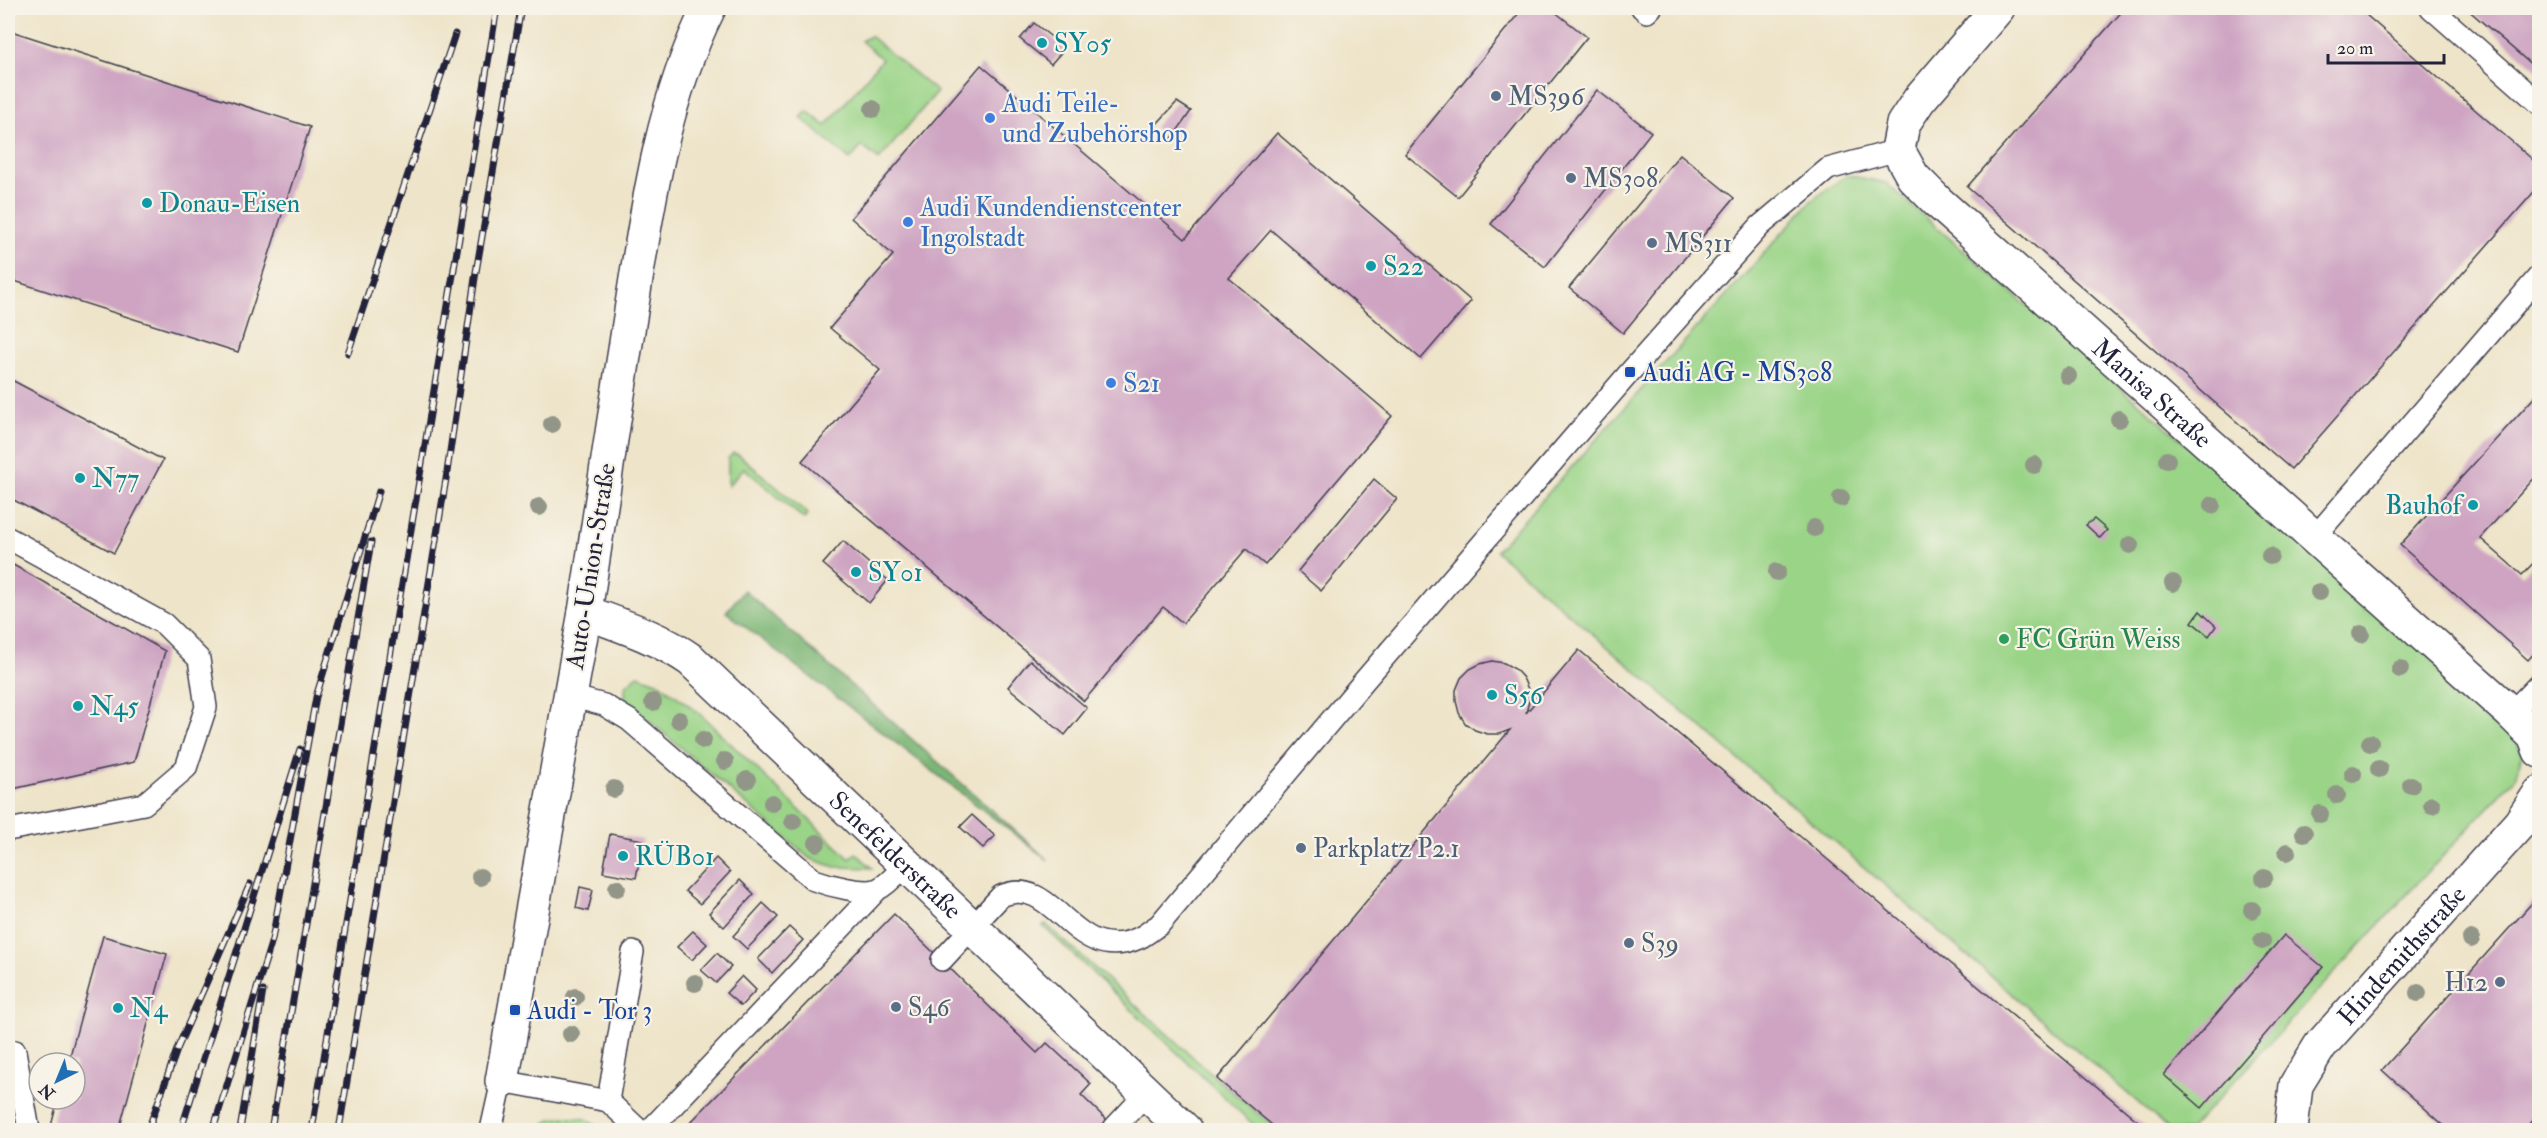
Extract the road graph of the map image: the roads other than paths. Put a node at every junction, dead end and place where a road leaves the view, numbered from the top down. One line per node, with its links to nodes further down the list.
1 (709, 8): 11 (street, Auto-Union-Straße)
2 (1642, 8): 3 (lane)
3 (1651, 8)
4 (1998, 8): 7 (street)
5 (2431, 8): 6 (lane)
6 (2540, 104)
7 (1898, 150): 10 (street, Manisa Straße); 20 (lane)
8 (2540, 275): 10 (lane)
9 (8, 538): 17 (lane)
10 (2313, 539): 14 (street, Manisa Straße)
11 (585, 612): 13 (street, Auto-Union-Straße); 18 (street, Senefelderstraße)
12 (2540, 683): 14 (lane)
13 (570, 696): 19 (lane); 24 (street, Auto-Union-Straße)
14 (2511, 713): 15 (street, Manisa Straße)
15 (2540, 751)
16 (2540, 793): 33 (street, Hindemithstraße)
17 (8, 830)
18 (906, 864): 19 (lane); 20 (street, Senefelderstraße)
19 (876, 891): 31 (lane)
20 (971, 927): 22 (lane); 25 (street, Senefelderstraße)
21 (633, 952): 26 (lane)
22 (942, 960)
23 (8, 1053): 28 (lane)
24 (502, 1081): 26 (lane); 29 (lane, Auto-Union-Straße)
25 (1146, 1094): 27 (lane); 32 (street, Senefelderstraße)
26 (608, 1101): 30 (lane)
27 (1114, 1128)
28 (29, 1131)
29 (491, 1131)
30 (639, 1131)
31 (650, 1131)
32 (1185, 1131)
33 (2291, 1131)

